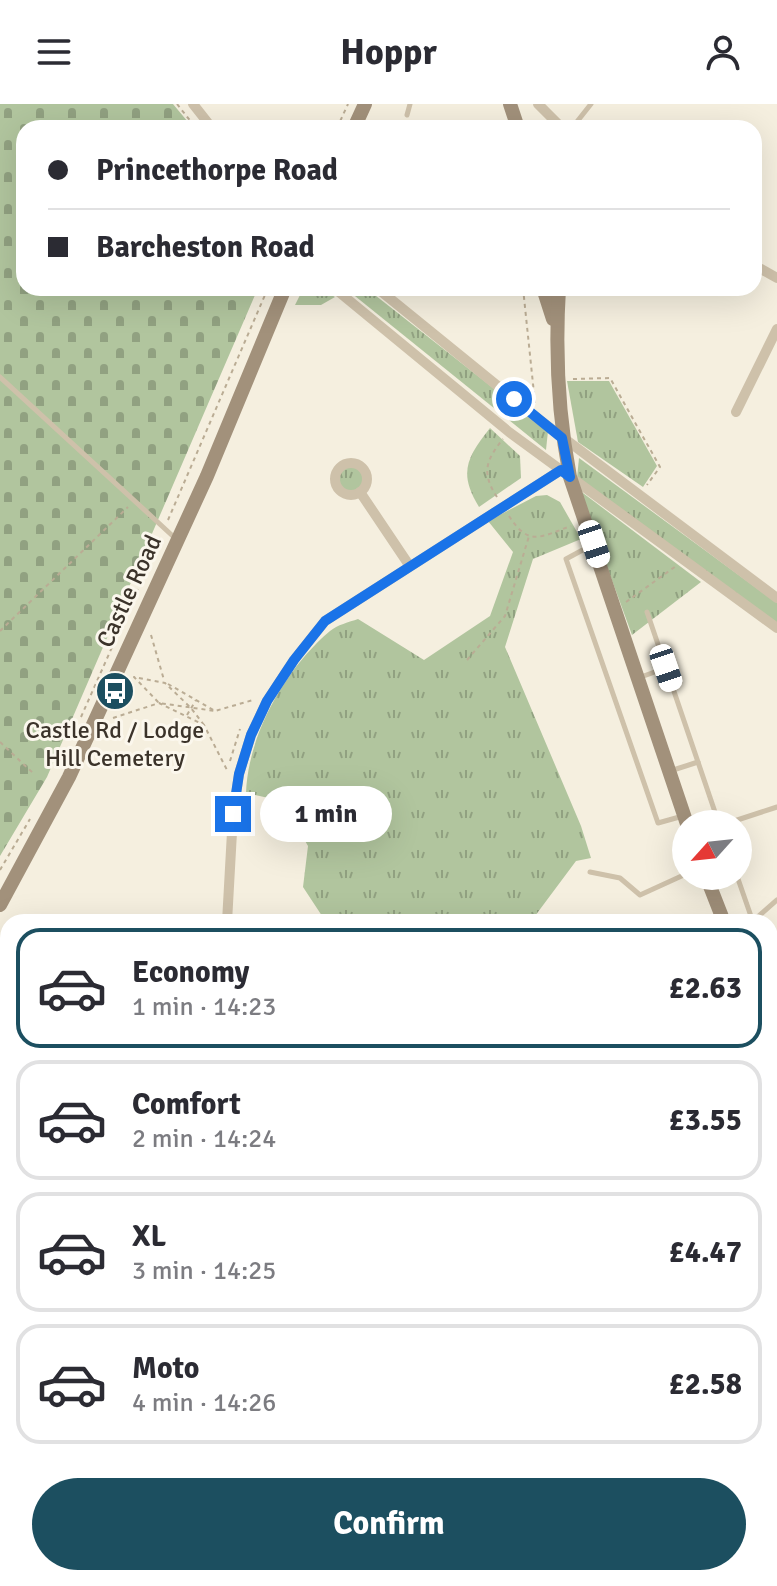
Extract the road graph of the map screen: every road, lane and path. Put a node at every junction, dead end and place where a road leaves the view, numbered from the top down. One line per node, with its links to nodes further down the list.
1 (177, 104): 7 (path)
2 (193, 104): 8 (street)
3 (410, 104): 6 (lane)
4 (538, 104): 9 (street)
5 (591, 104): 10 (lane)
6 (407, 115)
7 (190, 120)
8 (206, 120)
9 (554, 120)
10 (578, 120)
11 (265, 296): 29 (path)
12 (282, 296): 31 (street, Castle Road)
13 (344, 296): 25 (street)
14 (387, 296): 23 (street)
15 (524, 296): 23 (path)
16 (545, 296): 19 (street)
17 (558, 296): 19 (street)
18 (777, 329): 22 (street)
19 (556, 331): 21 (street)
20 (0, 377): 28 (lane)
21 (558, 380): 24 (street); 26 (path)
22 (736, 412)
23 (537, 418): 24 (street)
24 (562, 438): 25 (street); 35 (street)
25 (565, 473): 32 (street); 33 (street); 34 (street)
26 (644, 489)
27 (360, 492): 34 (street)
28 (134, 501): 29 (lane); 39 (path)
29 (164, 529): 31 (lane); 52 (path)
30 (529, 536): 41 (path)
31 (177, 540): 72 (street, Castle Road)
32 (594, 544): 36 (street); 64 (lane)
33 (682, 561): 36 (path); 38 (street)
34 (409, 565): 46 (street)
35 (777, 598)
36 (615, 610): 43 (street)
37 (647, 612): 42 (lane)
38 (777, 628)
39 (0, 631)
40 (151, 635): 44 (path)
41 (467, 660)
42 (666, 668): 43 (lane); 55 (lane)
43 (637, 678): 56 (street)
44 (165, 683): 45 (path); 47 (path); 48 (path)
45 (196, 700): 48 (path); 49 (path)
46 (267, 701): 49 (path); 58 (street)
47 (159, 703): 48 (path); 50 (path); 51 (path)
48 (191, 708): 49 (path); 50 (path); 53 (path)
49 (215, 711)
50 (187, 716): 53 (path)
51 (113, 718)
52 (80, 719)
53 (204, 725): 58 (path)
54 (0, 742): 57 (path)
55 (698, 762): 56 (lane); 61 (lane)
56 (669, 772): 60 (street)
57 (33, 773)
58 (239, 774): 73 (street)
59 (777, 807): 62 (lane)
60 (682, 810)
61 (714, 810)
62 (752, 815)
63 (32, 817): 65 (path)
64 (672, 822)
65 (0, 870)
66 (590, 872): 67 (lane)
67 (672, 880)
68 (711, 890): 70 (street)
69 (742, 890): 76 (lane)
70 (713, 895): 74 (street); 75 (street)
71 (777, 900): 77 (lane)
72 (0, 905)
73 (227, 914)
74 (712, 914)
75 (721, 914)
76 (749, 914)
77 (761, 914)

